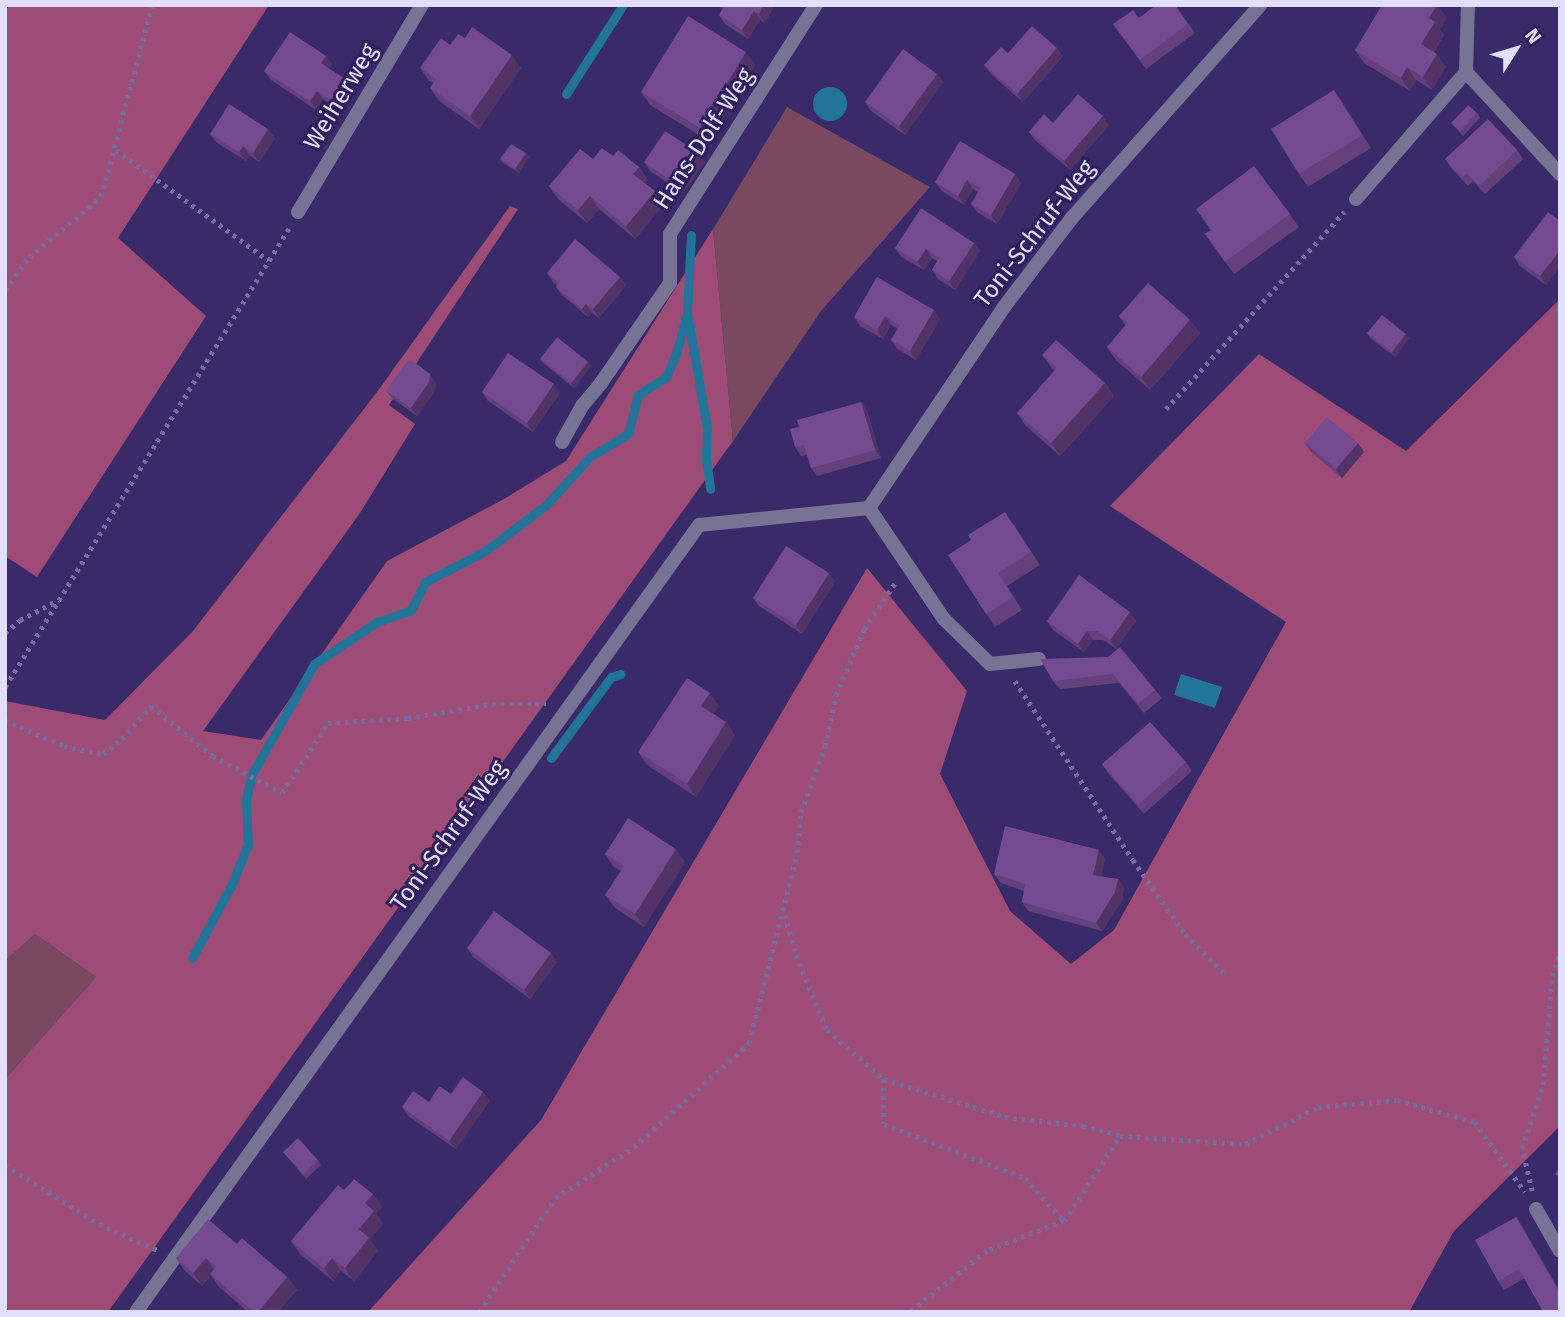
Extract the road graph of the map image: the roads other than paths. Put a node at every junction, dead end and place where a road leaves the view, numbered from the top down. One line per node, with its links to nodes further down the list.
1 (422, 5): 8 (street, Weiherweg)
2 (816, 5): 9 (street, Hans-Dolf-Weg)
3 (1260, 5): 10 (street, Toni-Schruf-Weg)
4 (1468, 5): 5 (street)
5 (1466, 72): 6 (street); 7 (street)
6 (1560, 174)
7 (1356, 199)
8 (299, 212)
9 (562, 442)
10 (869, 508): 11 (street); 14 (street, Toni-Schruf-Weg)
11 (1039, 659)
12 (1536, 1209): 13 (street)
13 (1560, 1251)
14 (136, 1312)

